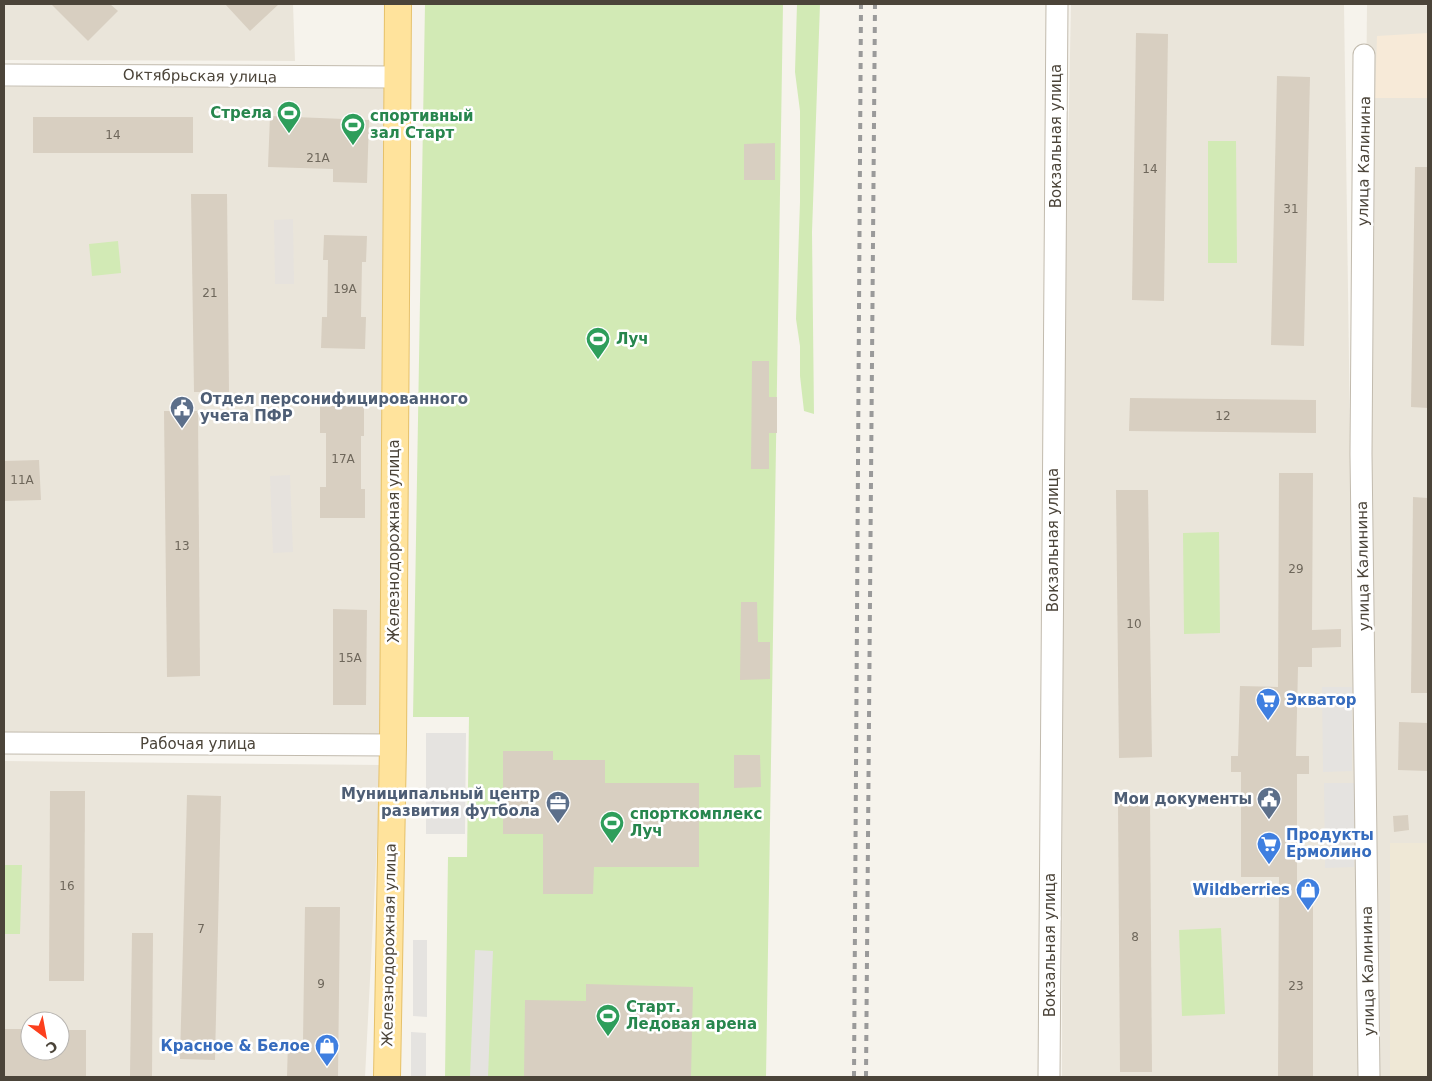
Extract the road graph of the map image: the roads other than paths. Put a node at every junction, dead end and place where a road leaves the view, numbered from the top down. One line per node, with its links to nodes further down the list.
1 (398, 4): 5 (main road, Железнодорожная улица)
2 (1056, 4): 9 (street, Вокзальная улица)
3 (1364, 55): 10 (street, улица Калинина)
4 (4, 75): 5 (street, Октябрьская улица)
5 (397, 77): 7 (main road, Железнодорожная улица)
6 (4, 743): 7 (street, Рабочая улица)
7 (393, 745): 8 (main road, Железнодорожная улица)
8 (387, 1077)
9 (1049, 1077)
10 (1369, 1077)

